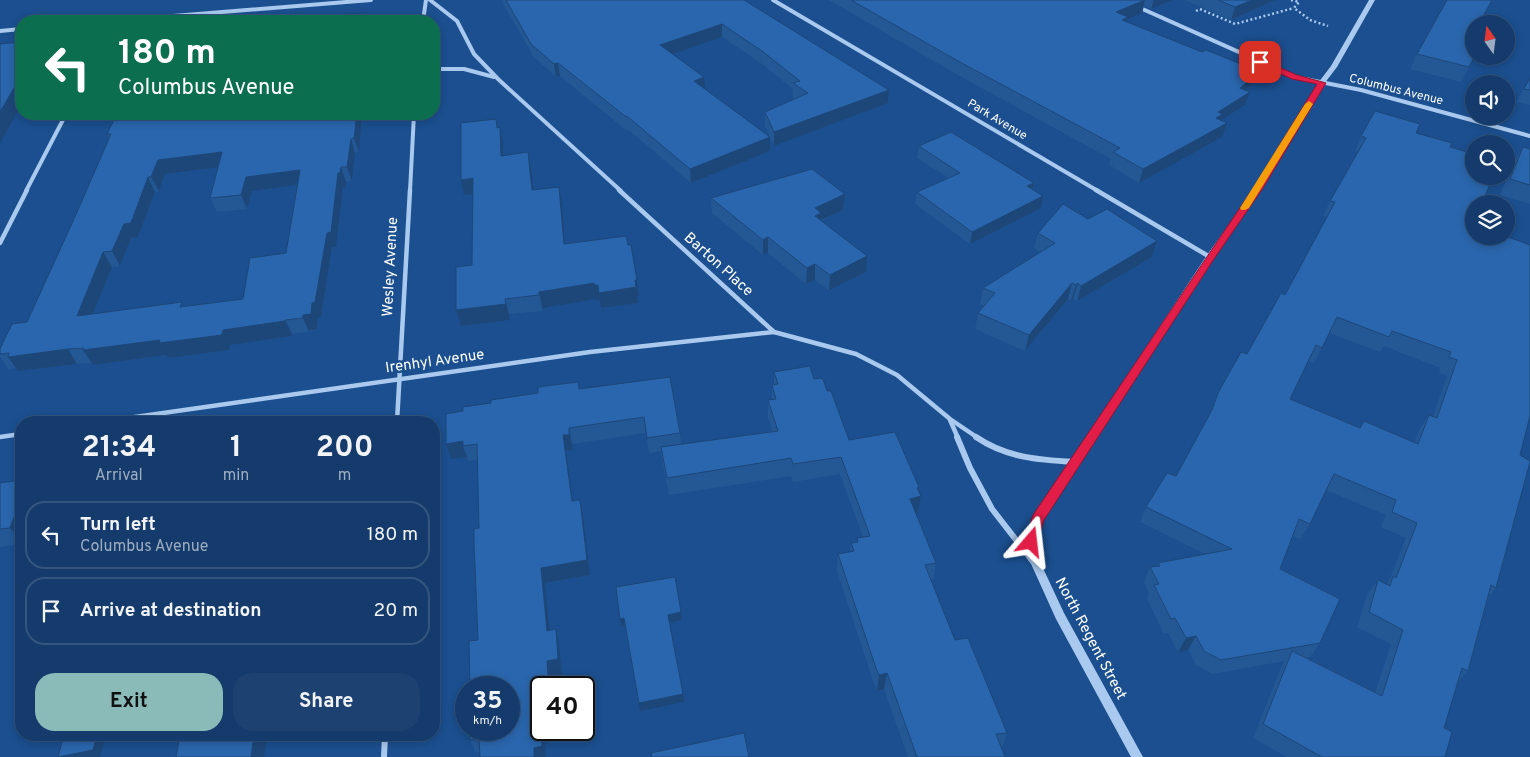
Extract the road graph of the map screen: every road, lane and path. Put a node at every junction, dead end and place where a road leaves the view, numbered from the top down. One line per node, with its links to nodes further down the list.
1 (372, 0): 12 (street)
2 (426, 0): 13 (street)
3 (430, 0): 18 (street, Barton Place)
4 (773, 0): 24 (street, Park Avenue)
5 (1291, 0): 8 (path)
6 (1302, 0): 8 (path)
7 (1372, 0): 19 (street, North Regent Street)
8 (1299, 2): 10 (path)
9 (1131, 4): 19 (street, Columbus Avenue)
10 (1294, 8): 11 (path); 14 (path)
11 (1199, 10)
12 (187, 15)
13 (424, 15)
14 (1328, 26)
15 (15, 30): 16 (street)
16 (0, 31)
17 (440, 68): 18 (street, Barton Place)
18 (498, 79): 25 (street, Barton Place)
19 (1322, 83): 22 (street, Columbus Avenue); 24 (street, North Regent Street)
20 (63, 120): 23 (street)
21 (414, 120): 26 (street, Wesley Avenue)
22 (1530, 136)
23 (0, 243)
24 (1210, 258): 32 (street, North Regent Street)
25 (774, 332): 26 (street, Irenhyl Avenue); 29 (street, Barton Place)
26 (398, 380): 27 (street, Irenhyl Avenue); 28 (street, Wesley Avenue)
27 (143, 416)
28 (397, 416)
29 (950, 420): 32 (street, Barton Place); 33 (street, Barton Place)
30 (15, 435): 31 (street)
31 (0, 437)
32 (1075, 462): 33 (street, North Regent Street)
33 (1037, 566): 36 (street, North Regent Street)
34 (385, 741): 35 (street)
35 (384, 757)
36 (1137, 757)

